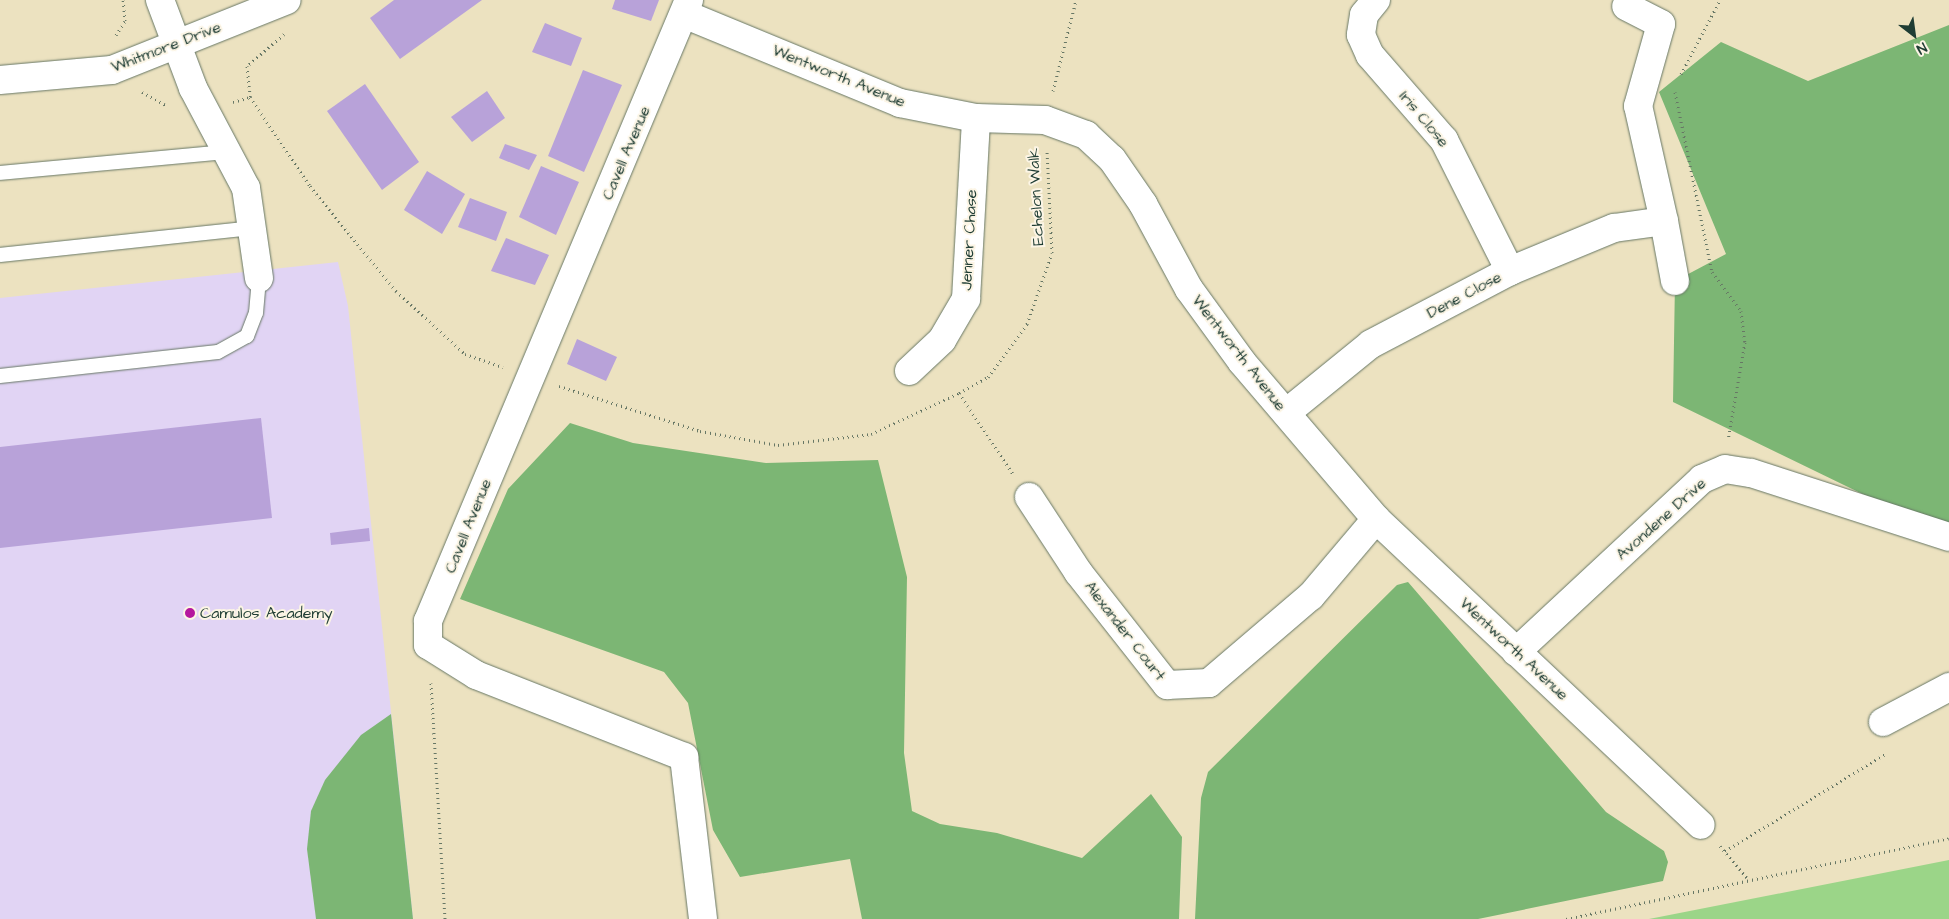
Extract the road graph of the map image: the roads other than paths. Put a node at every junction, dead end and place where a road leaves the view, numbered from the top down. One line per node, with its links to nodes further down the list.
1 (160, 0): 6 (street)
2 (287, 0): 6 (street, Whitmore Drive)
3 (1376, 0): 14 (street, Iris Close)
4 (1626, 6): 11 (street)
5 (687, 7): 8 (street, Wentworth Avenue); 27 (street, Cavell Avenue)
6 (175, 44): 7 (street, Whitmore Drive); 9 (street)
7 (4, 78)
8 (976, 118): 17 (street, Jenner Chase); 19 (street, Wentworth Avenue)
9 (227, 152): 10 (lane); 12 (street)
10 (0, 173)
11 (1664, 221): 14 (street, Dene Close); 16 (street)
12 (252, 228): 13 (lane); 15 (street)
13 (0, 255)
14 (1510, 271): 19 (street, Dene Close)
15 (260, 278): 18 (lane)
16 (1675, 281)
17 (909, 371)
18 (0, 376)
19 (1286, 413): 21 (street, Wentworth Avenue)
20 (1029, 497): 21 (street, Alexander Court)
21 (1376, 519): 23 (street, Wentworth Avenue)
22 (1949, 537): 23 (street, Avondene Drive)
23 (1516, 652): 26 (street, Wentworth Avenue)
24 (1949, 687): 25 (street)
25 (1884, 722)
26 (1701, 825)
27 (703, 919)

